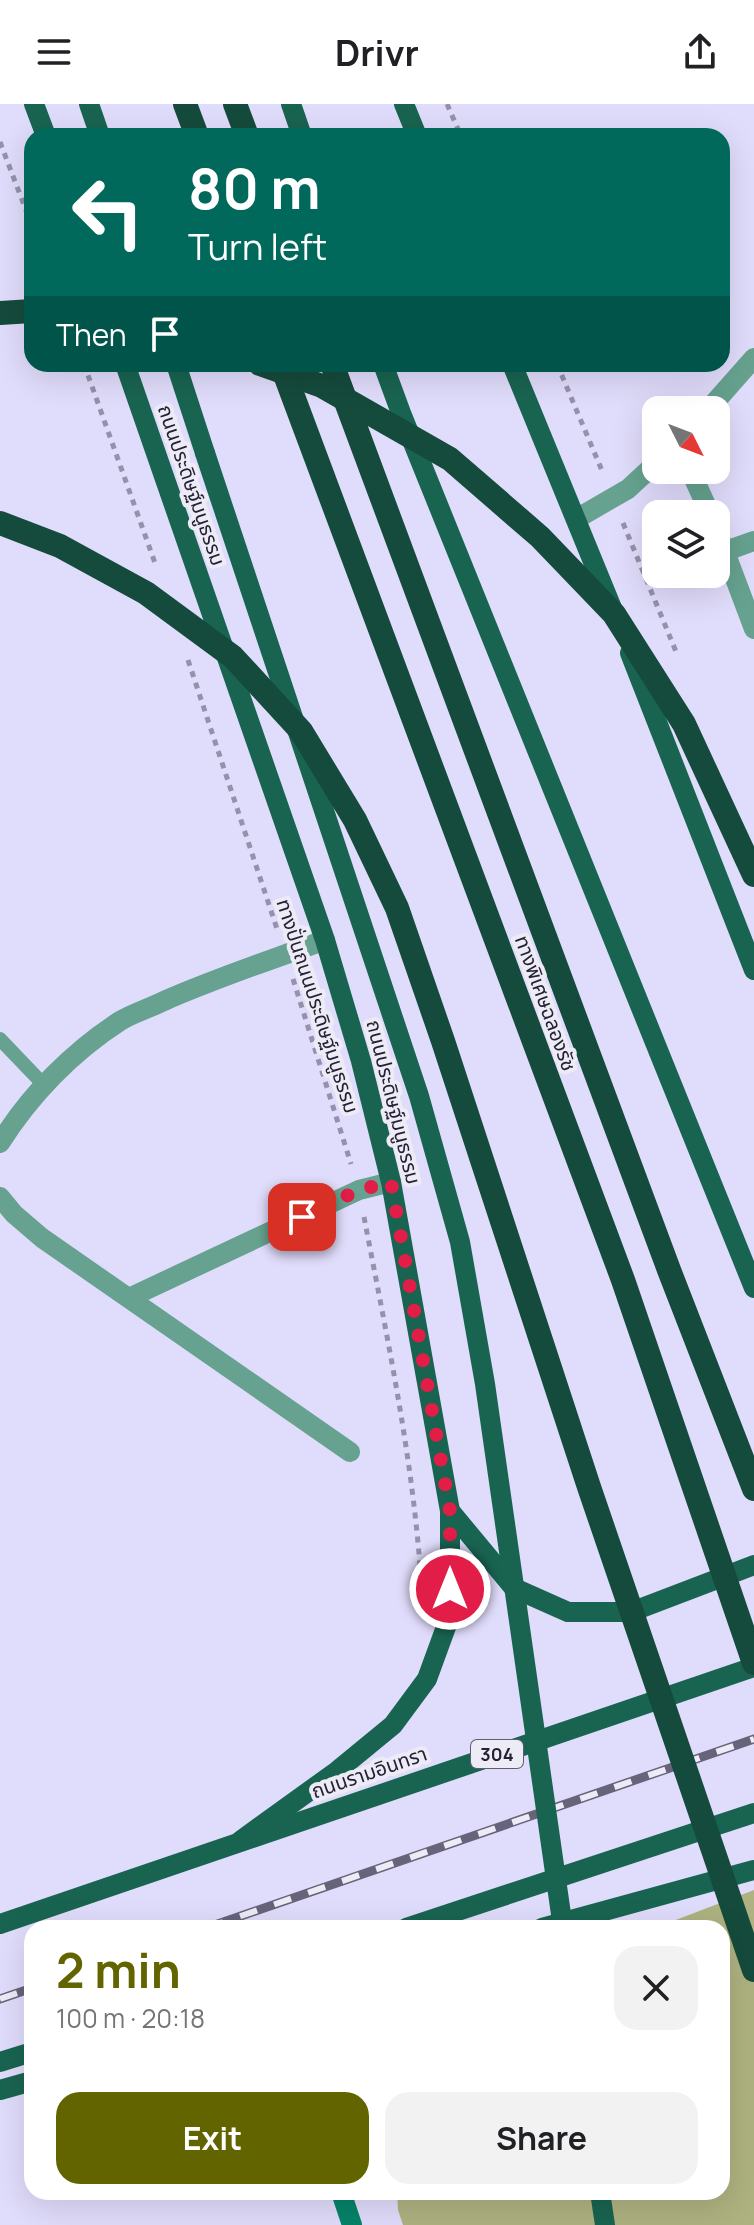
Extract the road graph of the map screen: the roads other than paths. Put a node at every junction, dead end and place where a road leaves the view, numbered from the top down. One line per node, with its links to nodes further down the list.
1 (34, 104): 7 (main road)
2 (89, 104): 8 (main road)
3 (185, 104): 9 (highway)
4 (235, 104): 10 (highway)
5 (291, 104): 11 (main road)
6 (404, 104): 12 (main road)
7 (43, 128)
8 (97, 128)
9 (194, 128)
10 (244, 128)
11 (299, 128)
12 (414, 128)
13 (24, 312): 14 (highway)
14 (0, 313)
15 (754, 358): 23 (street)
16 (128, 372): 32 (main road, ถนนประดิษฐ์มนูธรรม)
17 (179, 372): 50 (main road, bridge)
18 (283, 372): 31 (highway, bridge)
19 (284, 372): 45 (highway, ทางพิเศษฉลองรัช, bridge)
20 (335, 372): 42 (highway, ทางพิเศษฉลองรัช)
21 (386, 372): 39 (main road)
22 (515, 372): 25 (main road)
23 (720, 396)
24 (642, 476): 25 (street)
25 (576, 519): 33 (main road)
26 (0, 523): 53 (highway, bridge)
27 (754, 541): 28 (street)
28 (730, 550)
29 (730, 562): 30 (street)
30 (754, 629)
31 (754, 875)
32 (325, 940): 35 (street); 37 (main road, ถนนประดิษฐ์มนูธรรม)
33 (754, 970)
34 (0, 1039): 35 (lane)
35 (44, 1085): 36 (street)
36 (0, 1143)
37 (391, 1182): 40 (street); 43 (main road, ถนนประดิษฐ์มนูธรรม)
38 (0, 1197): 40 (street)
39 (754, 1288)
40 (131, 1297): 41 (street)
41 (350, 1452)
42 (754, 1489)
43 (450, 1511): 44 (main road); 47 (main road, ถนนประดิษฐ์มนูธรรม)
44 (754, 1565)
45 (754, 1665): 47 (main road, ถนนรามอินทรา / 304)
46 (754, 1813): 49 (main road)
47 (240, 1841): 52 (main road, ถนนรามอินทรา / 304)
48 (754, 1870): 51 (main road)
49 (430, 1920)
50 (562, 1920)
51 (571, 1920)
52 (0, 1924)
53 (754, 1970)
54 (24, 2054): 55 (main road)
55 (0, 2062)
56 (24, 2083): 57 (main road)
57 (0, 2090)
58 (344, 2200): 60 (main road)
59 (601, 2200): 61 (main road)
60 (352, 2225)
61 (605, 2225)

